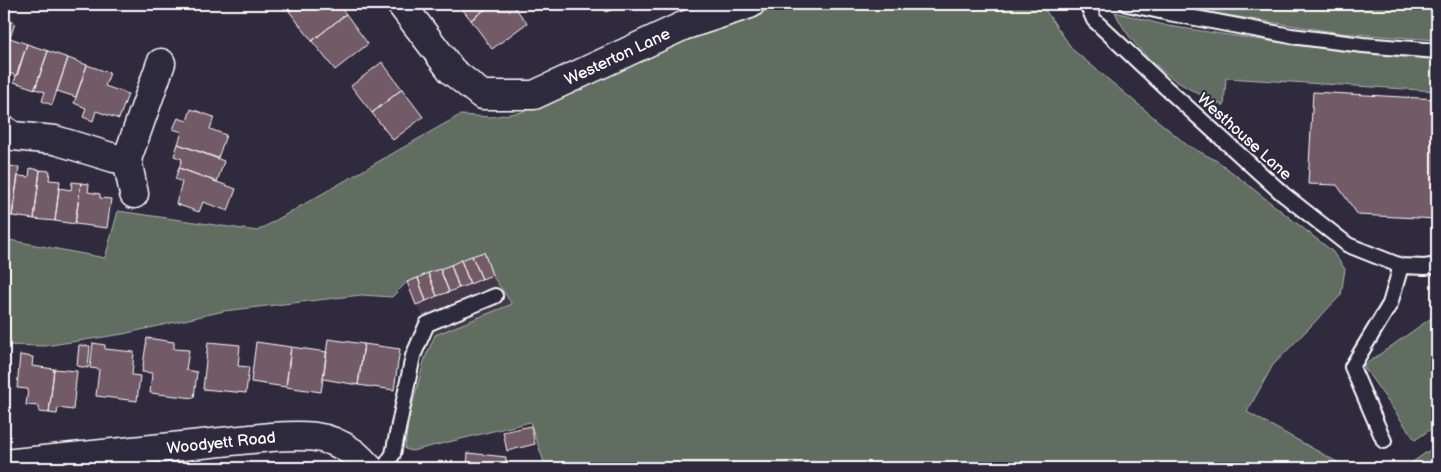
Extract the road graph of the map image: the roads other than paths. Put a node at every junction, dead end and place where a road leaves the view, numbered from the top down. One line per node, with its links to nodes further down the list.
1 (401, 4): 2 (street, Westerton Lane)
2 (750, 4)
3 (1088, 4): 11 (lane, Westhouse Lane)
4 (1127, 4): 5 (lane)
5 (1437, 51)
6 (161, 63): 8 (street)
7 (4, 130): 8 (street)
8 (127, 159): 9 (street)
9 (134, 194)
10 (1437, 265): 11 (lane, Westhouse Lane)
11 (1401, 266): 13 (lane)
12 (496, 296): 16 (lane)
13 (1384, 441)
14 (4, 464): 15 (street, Woodyett Road)
15 (369, 468)
16 (384, 468)

